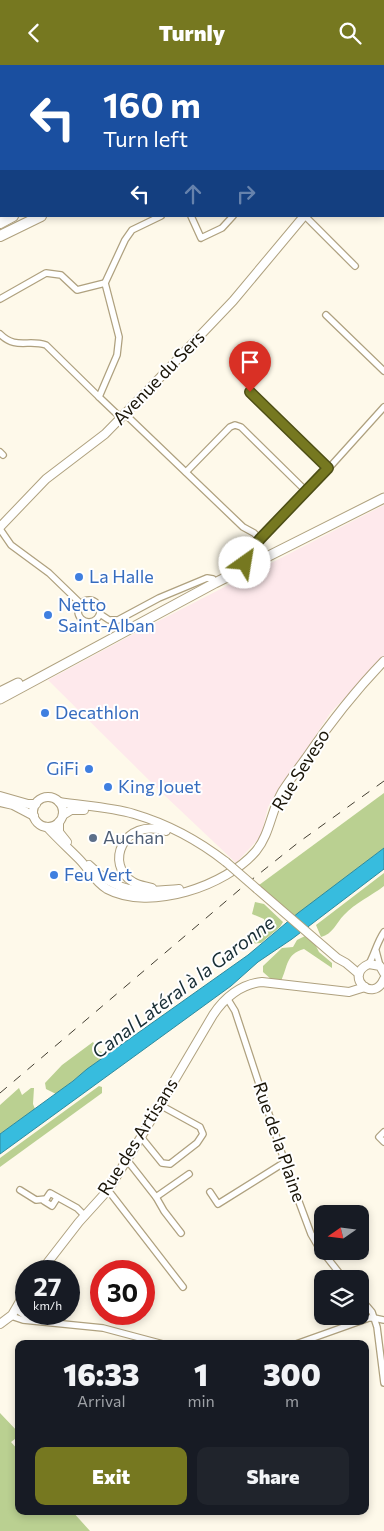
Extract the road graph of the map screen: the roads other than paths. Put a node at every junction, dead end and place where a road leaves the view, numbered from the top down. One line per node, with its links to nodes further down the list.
1 (11, 217): 8 (highway)
2 (39, 217): 9 (highway)
3 (160, 217): 11 (street)
4 (190, 217): 5 (street)
5 (232, 217)
6 (303, 217): 19 (street, Avenue du Sers)
7 (305, 217): 10 (street)
8 (0, 223)
9 (0, 236)
10 (355, 266)
11 (105, 283): 12 (street); 17 (street)
12 (0, 299)
13 (326, 315): 15 (street)
14 (0, 334): 17 (street)
15 (384, 371)
16 (250, 392): 20 (street)
17 (100, 397): 19 (street)
18 (384, 407): 20 (street)
19 (122, 415): 21 (street); 24 (street, Avenue du Sers)
20 (328, 468): 22 (street)
21 (186, 472): 22 (street); 25 (street)
22 (306, 491): 25 (street)
23 (384, 498): 27 (main road)
24 (0, 528): 31 (street)
25 (260, 539): 26 (street)
26 (254, 547): 27 (street); 28 (street)
27 (258, 561): 28 (main road)
28 (247, 567): 29 (main road)
29 (213, 580): 30 (main road); 32 (street)
30 (188, 597): 34 (main road); 35 (main road)
31 (80, 603): 32 (street); 32 (street)
32 (100, 614)
33 (384, 661): 45 (street, Rue Seveso)
34 (0, 692)
35 (0, 699)
36 (0, 796): 39 (street)
37 (0, 802): 40 (street)
38 (59, 802): 39 (street); 41 (street); 42 (street)
39 (36, 803): 40 (street)
40 (34, 816): 43 (street)
41 (61, 819): 42 (street); 43 (street); 46 (street, Rue Seveso)
42 (153, 821): 44 (street)
43 (47, 827): 45 (street, Rue Seveso)
44 (195, 840): 46 (street); 49 (street, bridge)
45 (194, 889): 46 (street, Rue Seveso)
46 (155, 891)
47 (384, 932): 48 (street)
48 (376, 951): 50 (street); 51 (street)
49 (346, 963): 50 (street); 52 (street)
50 (366, 965): 51 (street); 52 (street)
51 (382, 970)
52 (359, 976): 54 (street); 55 (street)
53 (383, 985): 54 (street, Rue des Artisans)
54 (364, 987): 55 (street, Rue des Artisans)
55 (341, 990): 56 (street, Rue des Artisans)
56 (227, 998): 57 (street, Rue des Artisans); 62 (street, Rue de la Plaine)
57 (160, 1105): 59 (street, Rue des Artisans); 59 (street)
58 (384, 1132): 60 (street)
59 (141, 1137): 61 (street, Rue des Artisans)
60 (384, 1142)
61 (127, 1160): 65 (street, Rue des Artisans); 67 (street)
62 (285, 1162): 66 (street); 73 (street, Rue de la Plaine)
63 (189, 1174): 67 (street)
64 (20, 1190): 69 (street)
65 (108, 1190): 70 (street, Rue des Artisans); 74 (street)
66 (210, 1192)
67 (156, 1197): 71 (street)
68 (57, 1198): 69 (street); 69 (street); 70 (street)
69 (46, 1199)
70 (85, 1216): 72 (street, Rue des Artisans)
71 (181, 1233)
72 (50, 1260)
73 (337, 1270)
74 (183, 1287)
75 (369, 1311): 77 (street)
76 (14, 1312): 79 (street); 80 (street)
77 (374, 1318): 78 (street); 81 (street); 82 (street)
78 (384, 1320)
79 (0, 1325)
80 (148, 1340)
81 (308, 1340)
82 (383, 1380)

